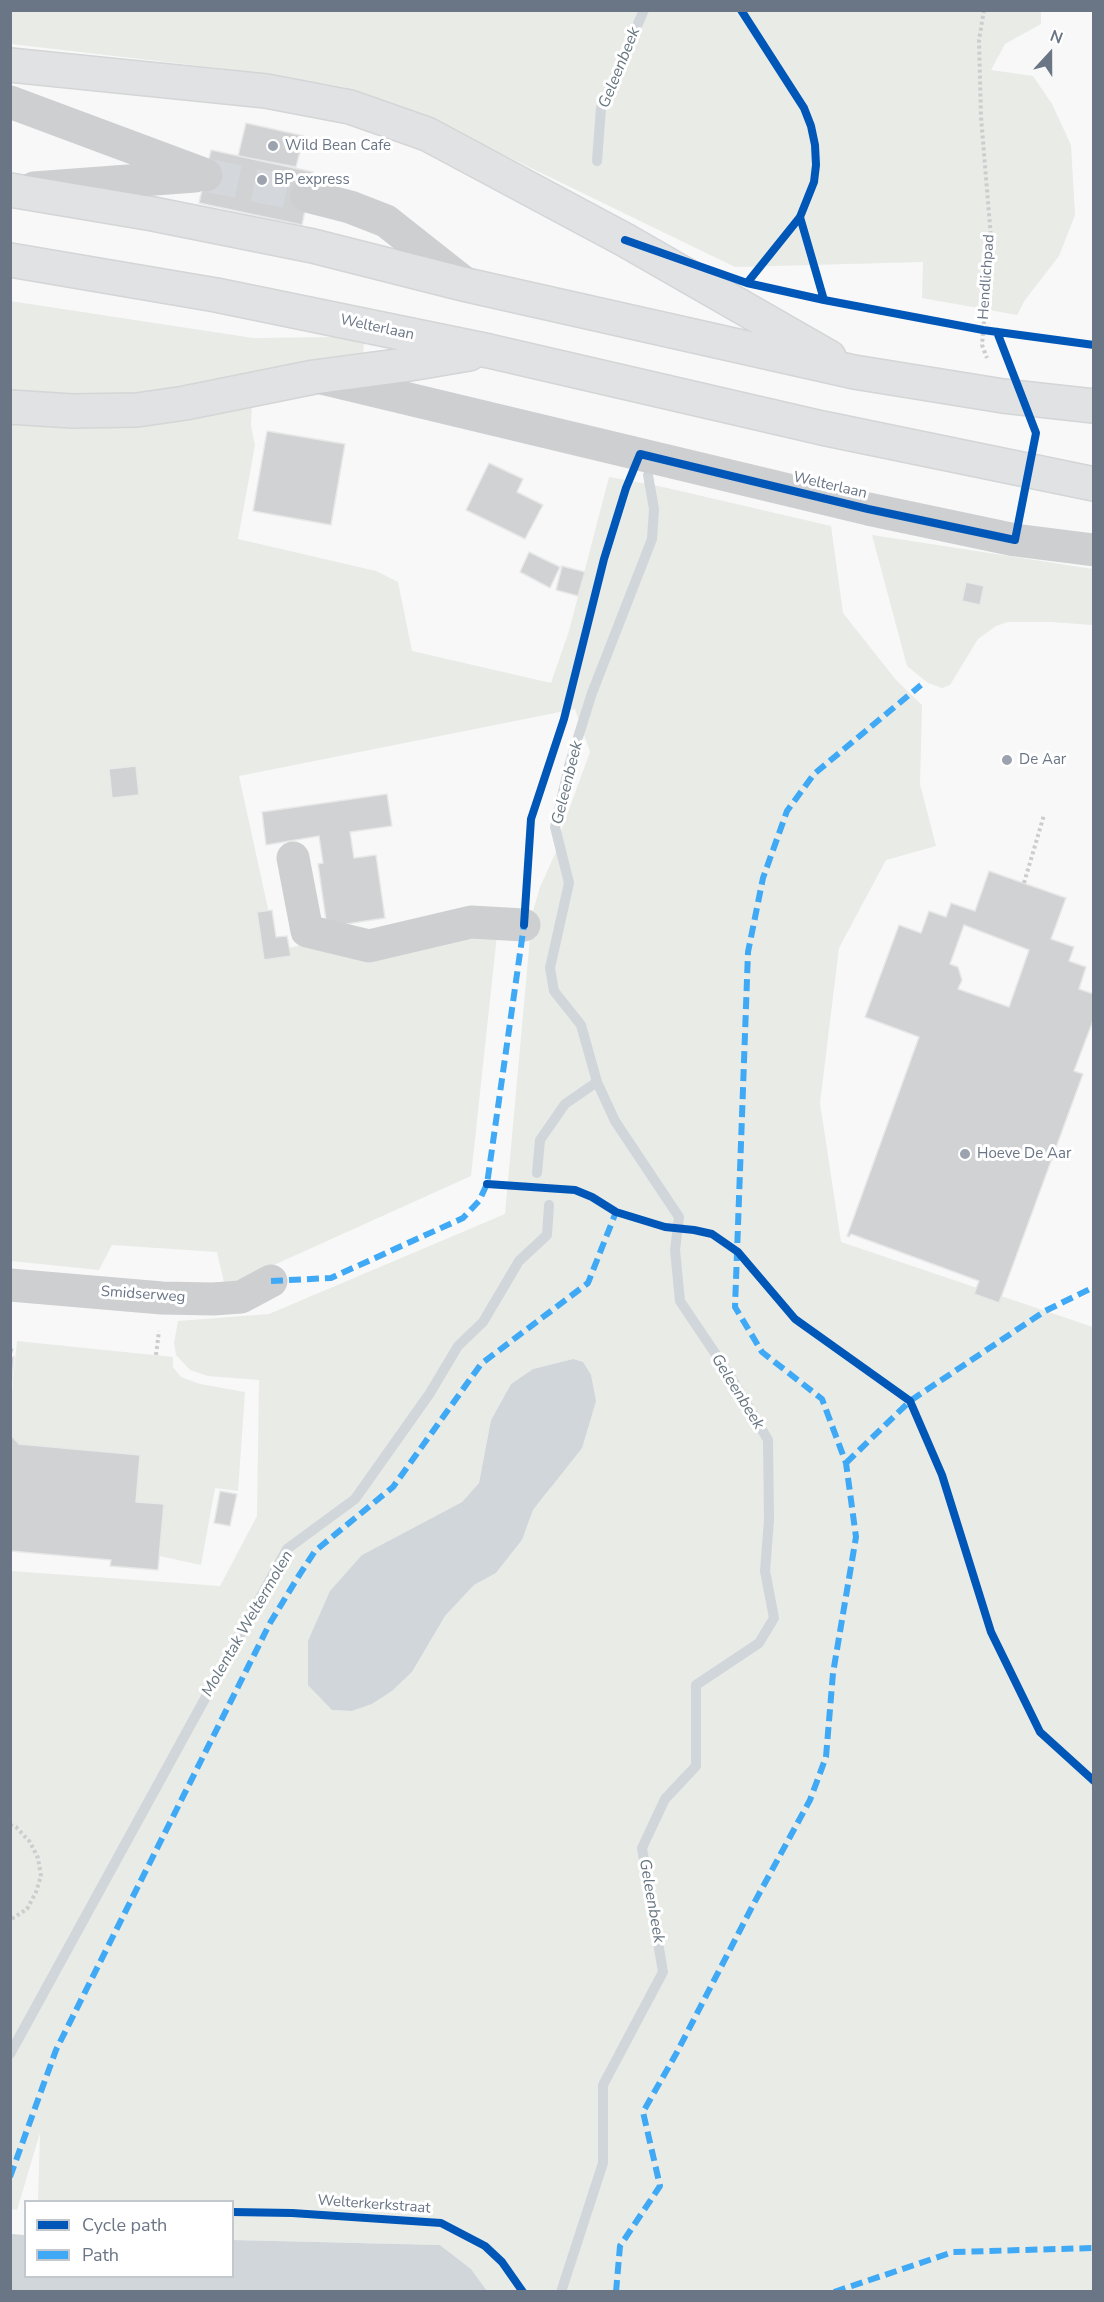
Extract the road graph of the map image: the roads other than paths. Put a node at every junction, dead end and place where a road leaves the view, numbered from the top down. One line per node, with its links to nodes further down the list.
1 (10, 65): 8 (main road)
2 (10, 102): 3 (street)
3 (11, 190): 6 (main road)
4 (307, 196): 6 (street)
5 (10, 260): 7 (main road, Welterlaan)
6 (467, 285): 8 (main road)
7 (489, 351): 9 (main road); 12 (main road, Welterlaan)
8 (854, 372): 10 (main road)
9 (314, 377): 11 (main road); 13 (street, Welterlaan)
10 (1094, 406)
11 (10, 407)
12 (1094, 484)
13 (1094, 550)
14 (293, 858): 15 (street)
15 (524, 925)
16 (271, 1281): 17 (street, Smidserweg)
17 (10, 1285)

